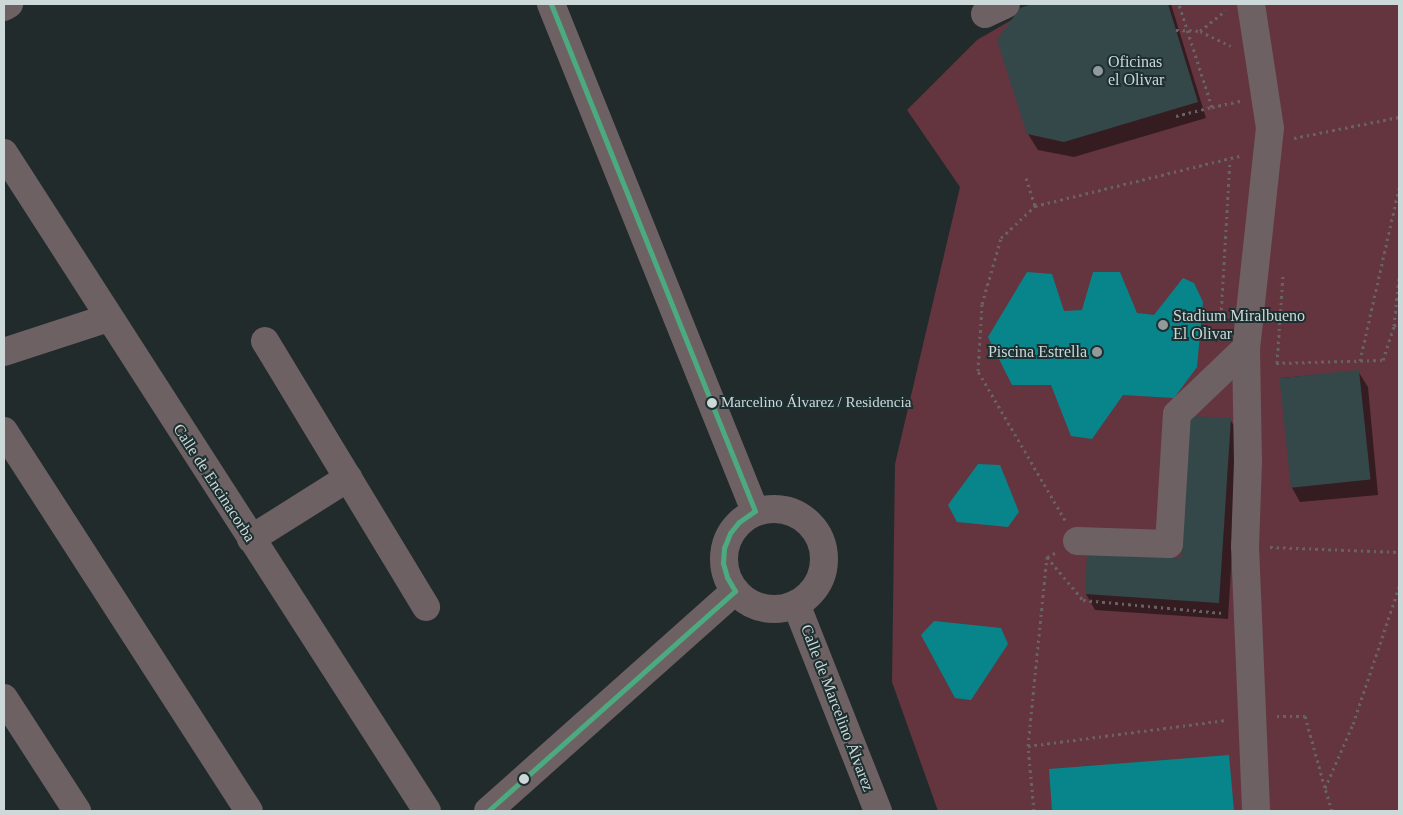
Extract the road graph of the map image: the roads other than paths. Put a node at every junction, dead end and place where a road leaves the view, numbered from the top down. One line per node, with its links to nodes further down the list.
1 (9, 4): 4 (street)
2 (551, 4): 12 (street)
3 (1251, 4): 9 (street)
4 (4, 7)
5 (4, 153): 6 (street, Calle de Encinacorba)
6 (108, 318): 8 (street); 13 (street, Calle de Encinacorba)
7 (265, 341): 11 (street)
8 (4, 352)
9 (1247, 356): 14 (street); 24 (street)
10 (4, 431): 20 (street)
11 (348, 478): 13 (street); 17 (street)
12 (756, 511): 15 (street); 16 (street)
13 (251, 539): 21 (street, Calle de Encinacorba)
14 (1077, 541)
15 (735, 591): 16 (street); 22 (street)
16 (796, 604): 23 (street, Calle de Marcelino Álvarez)
17 (426, 607)
18 (4, 698): 19 (street)
19 (77, 811)
20 (250, 811)
21 (427, 811)
22 (488, 811)
23 (878, 811)
24 (1256, 811)

